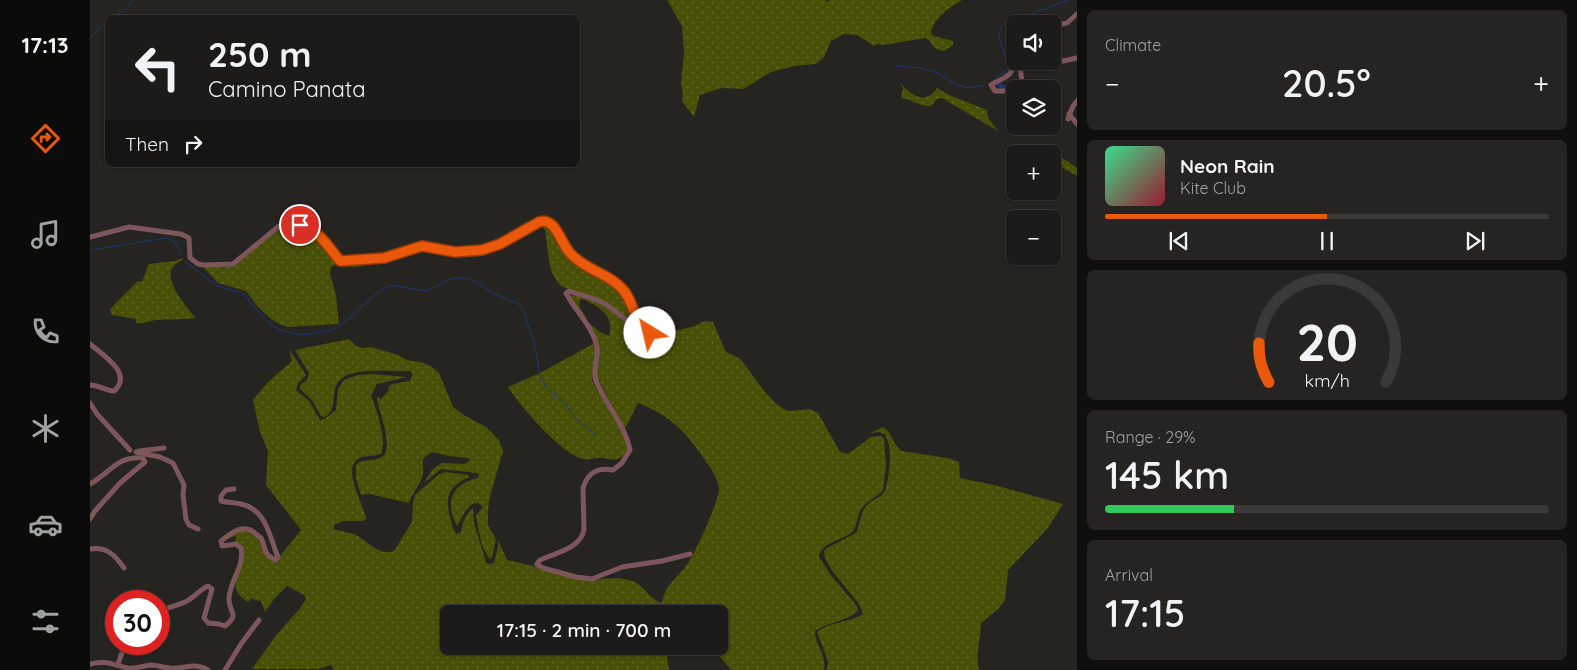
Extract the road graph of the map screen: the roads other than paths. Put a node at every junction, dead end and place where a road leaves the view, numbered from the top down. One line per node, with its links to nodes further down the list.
1 (1077, 14): 2 (street)
2 (1061, 24)
3 (1077, 58): 4 (street)
4 (1061, 61)
5 (1013, 70): 6 (street)
6 (1006, 91)
7 (1077, 101): 8 (street)
8 (1077, 124)
9 (90, 238): 22 (street)
10 (90, 344): 11 (street)
11 (90, 385)
12 (90, 403): 14 (street)
13 (164, 448): 15 (street)
14 (130, 450)
15 (136, 452): 16 (street); 20 (street)
16 (132, 457): 17 (street); 19 (street)
17 (90, 484)
18 (234, 489): 24 (street)
19 (90, 518)
20 (198, 528)
21 (90, 549): 23 (street)
22 (690, 554)
23 (124, 568)
24 (170, 608)
25 (259, 620): 30 (street)
26 (121, 655): 28 (street)
27 (90, 664): 28 (street)
28 (118, 664): 29 (street)
29 (208, 670)
30 (225, 670)

